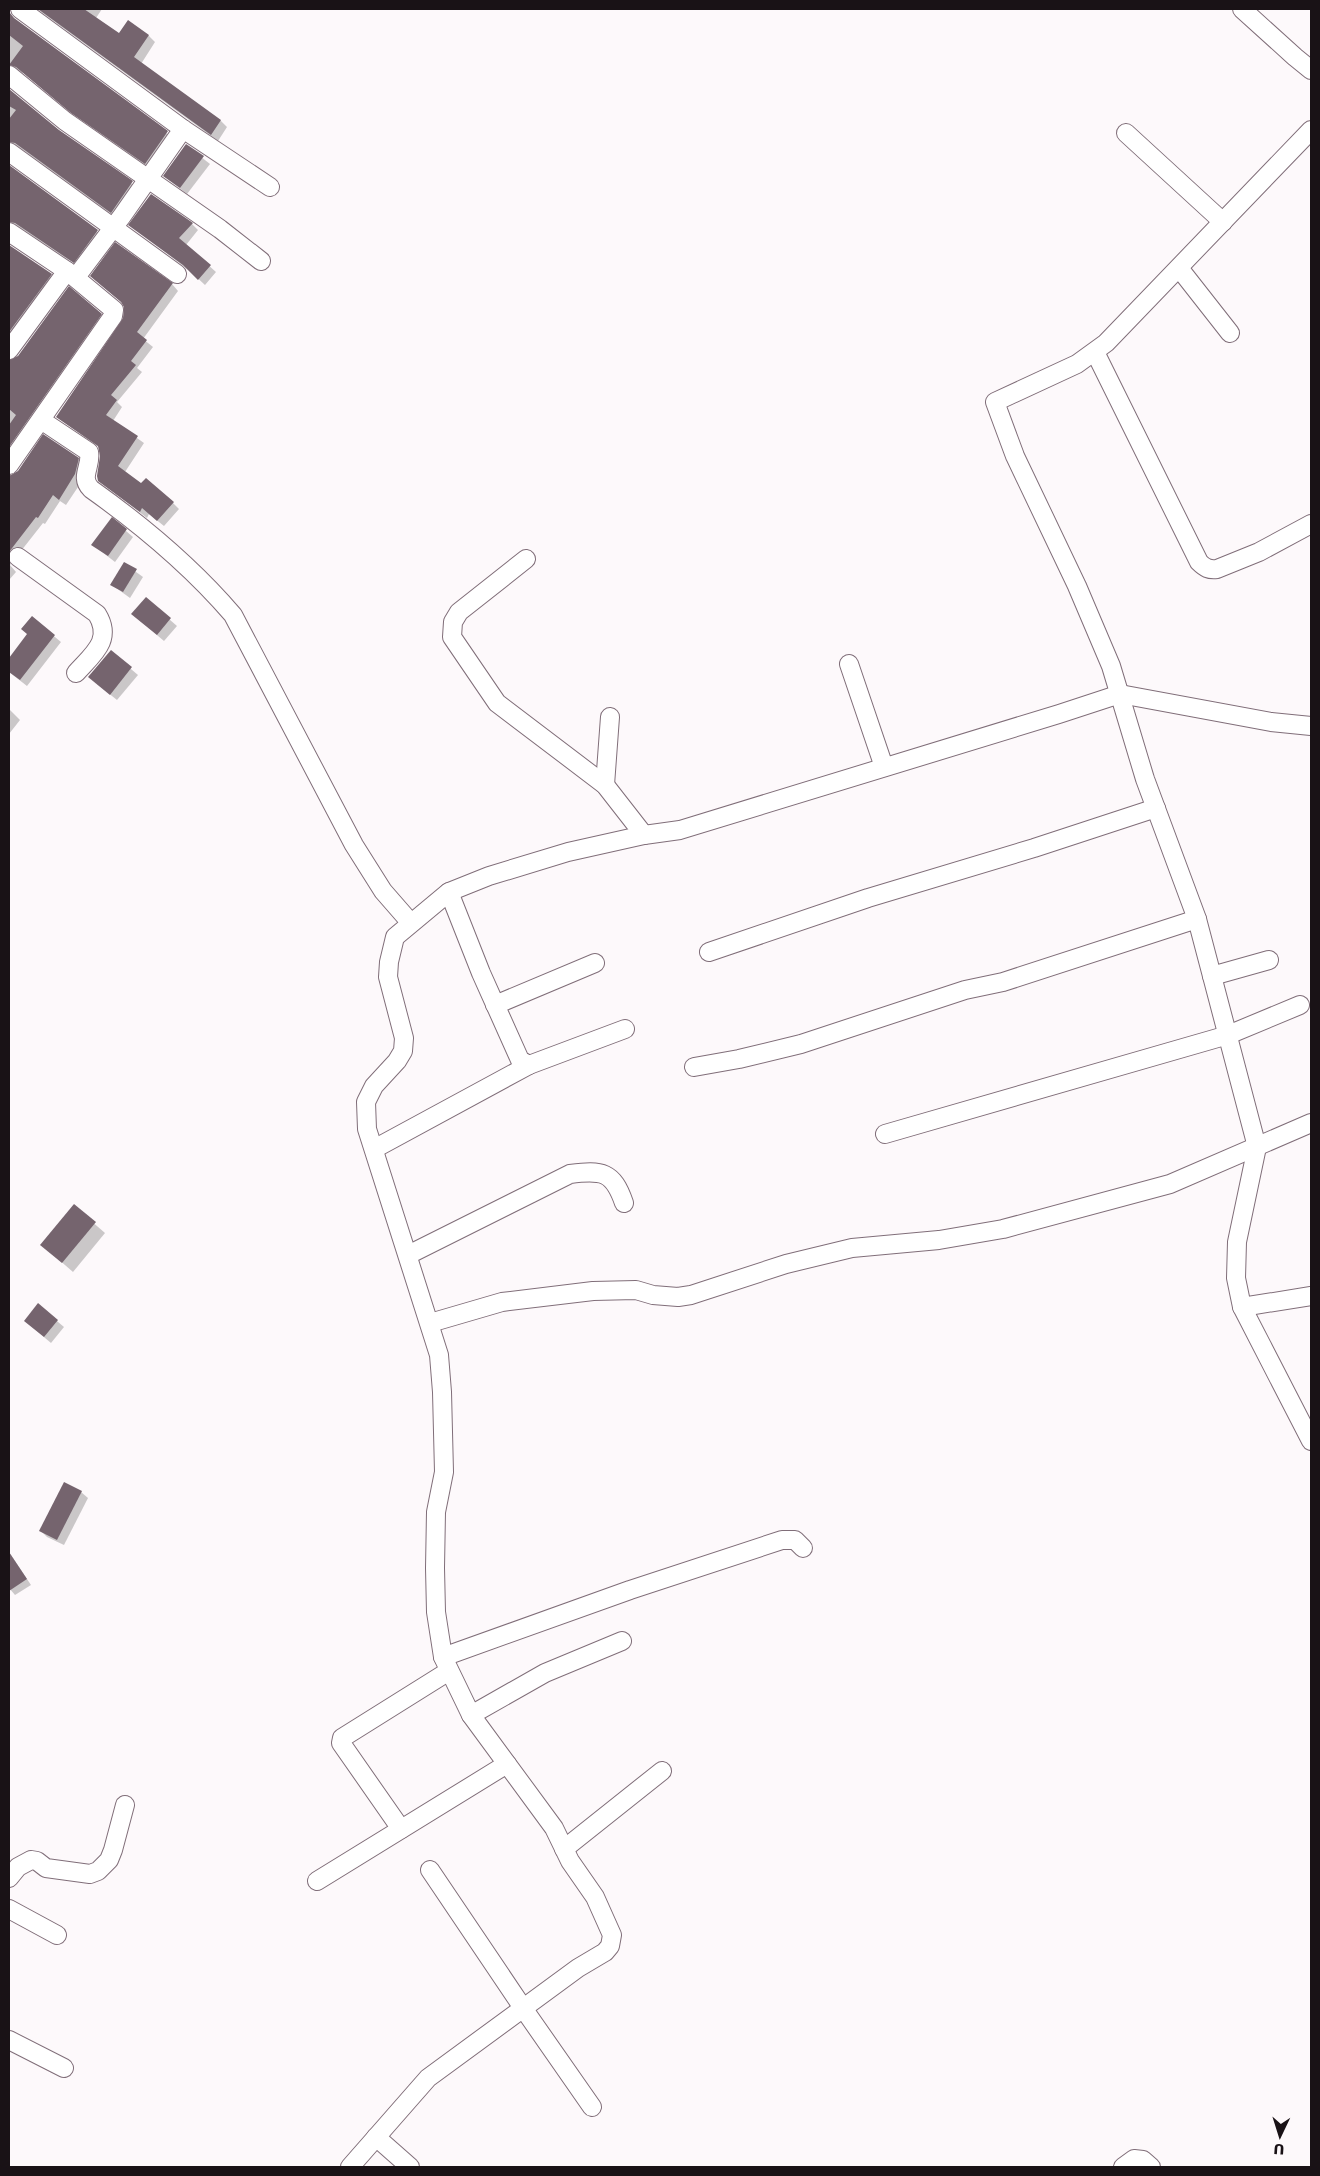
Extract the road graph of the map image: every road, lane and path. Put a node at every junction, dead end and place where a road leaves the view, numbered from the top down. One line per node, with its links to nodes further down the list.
1 (20, 9): 5 (street)
2 (1242, 9): 3 (street)
3 (1311, 70)
4 (9, 75): 9 (street)
5 (183, 129): 9 (street); 10 (street)
6 (1311, 130): 11 (street)
7 (1126, 133): 11 (street)
8 (9, 152): 12 (street)
9 (148, 180): 12 (street); 14 (street)
10 (270, 187)
11 (1223, 222): 15 (street)
12 (113, 229): 16 (street); 17 (street)
13 (10, 236): 16 (street)
14 (261, 261)
15 (1179, 268): 18 (street); 20 (street)
16 (72, 274): 19 (street); 21 (street)
17 (177, 274)
18 (1230, 333)
19 (9, 350)
20 (1095, 352): 23 (street); 28 (street)
21 (41, 420): 22 (street); 37 (street)
22 (9, 465)
23 (1311, 524)
24 (12, 559): 27 (street)
25 (526, 559): 32 (street)
26 (849, 664): 31 (street)
27 (76, 673)
28 (1120, 694): 30 (street); 31 (street); 33 (street)
29 (610, 717): 32 (street)
30 (1311, 726)
31 (884, 767): 34 (street)
32 (605, 785): 34 (street)
33 (1156, 808): 36 (street); 38 (street)
34 (644, 835): 35 (street)
35 (449, 892): 37 (street); 42 (street)
36 (1197, 919): 41 (street); 47 (street)
37 (410, 922): 51 (street)
38 (709, 952)
39 (1269, 960): 41 (street)
40 (595, 963): 42 (street)
41 (1212, 976): 45 (street)
42 (495, 1005): 46 (street)
43 (1300, 1005): 45 (street)
44 (625, 1028): 46 (street)
45 (1228, 1035): 49 (street); 50 (street)
46 (529, 1065): 51 (street)
47 (694, 1067)
48 (1311, 1123): 50 (street)
49 (885, 1134)
50 (1257, 1147): 55 (street); 56 (street)
51 (374, 1149): 53 (street)
52 (624, 1203): 53 (street)
53 (408, 1255): 56 (street)
54 (1311, 1296): 55 (street)
55 (1242, 1308): 57 (street)
56 (430, 1323): 60 (street)
57 (1311, 1441)
58 (803, 1548): 60 (street)
59 (622, 1640): 61 (street)
60 (446, 1664): 61 (street); 65 (street)
61 (471, 1715): 62 (street)
62 (507, 1764): 65 (street); 66 (street)
63 (662, 1770): 66 (street)
64 (125, 1805): 68 (street)
65 (401, 1829): 69 (street)
66 (564, 1849): 72 (street)
67 (430, 1870): 72 (street)
68 (9, 1878)
69 (317, 1881)
70 (9, 1909): 71 (street)
71 (57, 1935)
72 (523, 2008): 75 (street); 76 (street)
73 (9, 2040): 74 (street)
74 (64, 2068)
75 (592, 2107)
76 (376, 2137): 77 (street); 78 (street)
77 (350, 2167)
78 (410, 2167)
79 (1123, 2167): 80 (street)
80 (1151, 2167)

